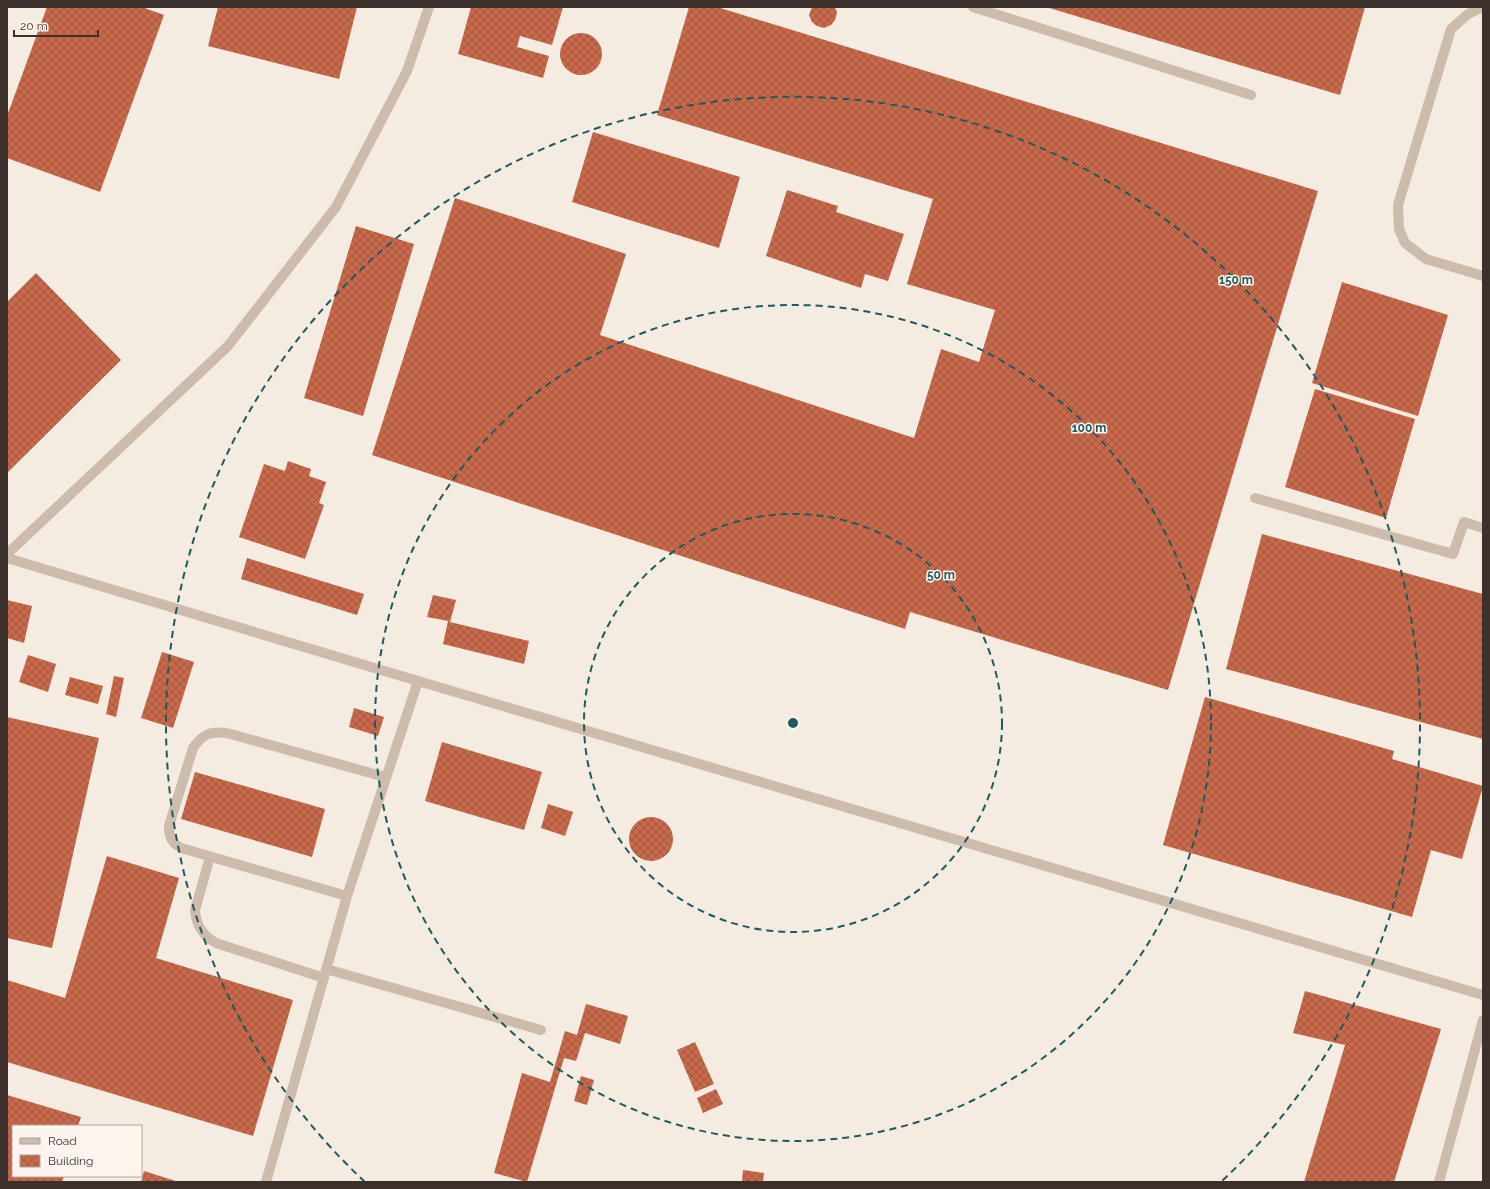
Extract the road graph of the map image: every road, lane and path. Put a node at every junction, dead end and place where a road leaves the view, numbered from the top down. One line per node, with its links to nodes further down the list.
1 (429, 7): 8 (street)
2 (973, 7): 4 (street)
3 (1483, 7): 5 (street)
4 (1251, 95)
5 (1483, 276)
6 (1255, 498): 7 (street)
7 (1483, 528)
8 (7, 554)
9 (7, 558): 10 (street)
10 (418, 681): 11 (street); 15 (street)
11 (385, 777): 12 (street); 13 (street)
12 (210, 857): 13 (street); 14 (street)
13 (347, 896): 14 (street)
14 (325, 974): 17 (street); 18 (street)
15 (1483, 995)
16 (1483, 1020): 19 (street)
17 (541, 1030)
18 (266, 1182)
19 (1439, 1182)

